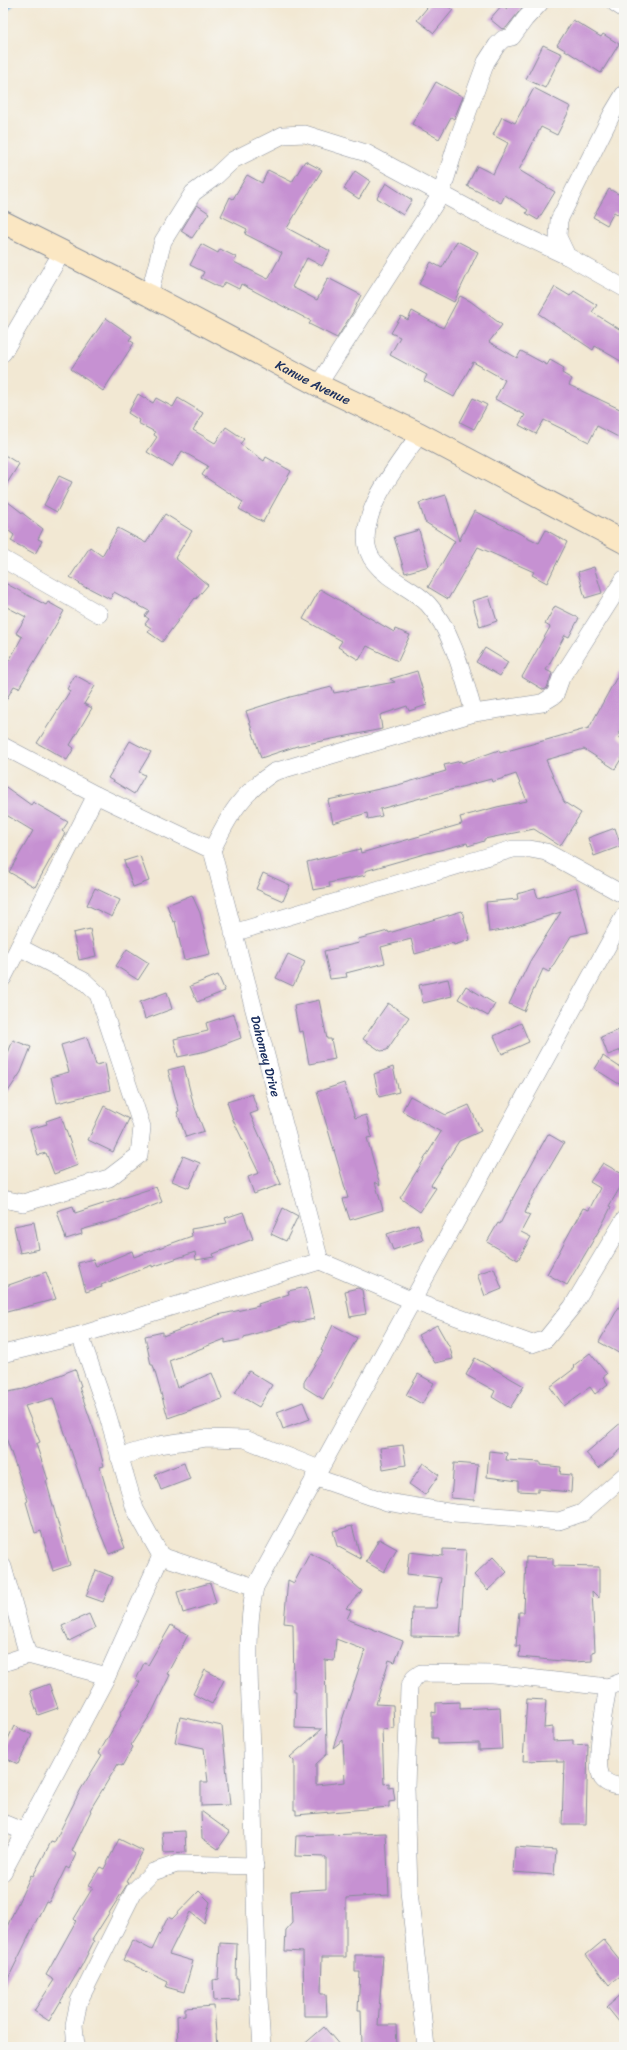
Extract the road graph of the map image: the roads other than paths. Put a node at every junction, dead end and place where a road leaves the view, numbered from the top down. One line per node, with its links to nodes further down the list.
1 (540, 3): 5 (street)
2 (615, 3): 3 (street)
3 (624, 9)
4 (624, 94): 8 (street)
5 (441, 194): 8 (street); 10 (street); 12 (street)
6 (3, 222): 7 (main road, Kanwe Avenue)
7 (62, 252): 10 (main road, Kanwe Avenue); 11 (street)
8 (567, 256): 9 (street)
9 (624, 288)
10 (149, 295): 12 (main road, Kanwe Avenue)
11 (3, 353)
12 (318, 385): 13 (main road, Kanwe Avenue)
13 (420, 434): 14 (main road, Kanwe Avenue); 18 (street)
14 (624, 542)
15 (3, 559): 17 (street)
16 (624, 579): 18 (street)
17 (99, 614)
18 (474, 713): 21 (street)
19 (3, 746): 20 (street)
20 (96, 795): 21 (street); 25 (street)
21 (212, 850): 24 (street, Dahomey Drive)
22 (624, 895): 24 (street)
23 (624, 916): 30 (street)
24 (233, 933): 29 (street, Dahomey Drive)
25 (19, 947): 26 (street); 27 (street)
26 (3, 978)
27 (3, 1199)
28 (624, 1220): 30 (street)
29 (320, 1261): 30 (street); 31 (street)
30 (412, 1301): 34 (street)
31 (80, 1335): 32 (street); 33 (street)
32 (3, 1354)
33 (119, 1457): 34 (street); 36 (street)
34 (317, 1473): 35 (street); 38 (street)
35 (624, 1476)
36 (161, 1556): 38 (street); 41 (street)
37 (3, 1567): 39 (street)
38 (255, 1587): 47 (street)
39 (28, 1655): 40 (street); 41 (street)
40 (3, 1664)
41 (107, 1676): 46 (street)
42 (624, 1681): 43 (street)
43 (608, 1687): 44 (street); 51 (street)
44 (624, 1787)
45 (3, 1823): 46 (street)
46 (25, 1832): 48 (street)
47 (255, 1866): 49 (street); 50 (street)
48 (3, 1872)
49 (76, 2047)
50 (262, 2047)
51 (426, 2047)

